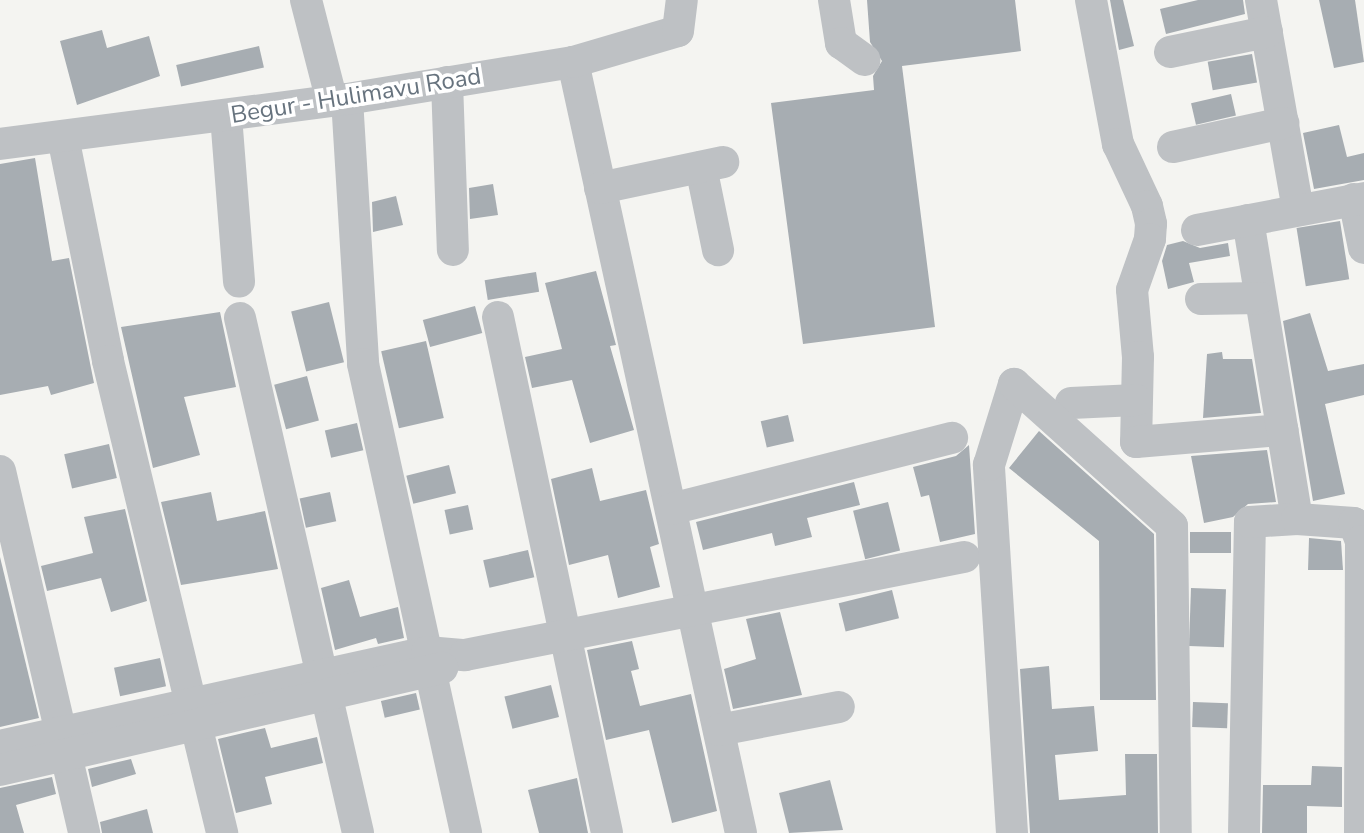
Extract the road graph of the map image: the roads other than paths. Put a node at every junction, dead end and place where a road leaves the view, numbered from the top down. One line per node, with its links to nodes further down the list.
1 (306, 0): 11 (street)
2 (682, 0): 9 (street, Begur - Hulimavu Road)
3 (834, 0): 8 (street)
4 (1091, 0): 30 (street)
5 (1261, 0): 6 (street)
6 (1267, 32): 7 (street); 13 (street)
7 (1170, 52)
8 (864, 60)
9 (573, 62): 10 (street, Begur - Hulimavu Road); 17 (street)
10 (447, 82): 11 (street, Begur - Hulimavu Road); 23 (street)
11 (339, 100): 12 (street, Begur - Hulimavu Road); 40 (street)
12 (226, 116): 14 (street, Begur - Hulimavu Road); 25 (street)
13 (1283, 123): 16 (street); 19 (street)
14 (63, 137): 15 (street, Begur - Hulimavu Road); 43 (street)
15 (0, 144)
16 (1173, 147)
17 (600, 188): 24 (street); 35 (street)
18 (1359, 199): 19 (street); 22 (street)
19 (1298, 210): 20 (street)
20 (1248, 220): 21 (street); 26 (street)
21 (1197, 230)
22 (1364, 248)
23 (453, 250)
24 (719, 250)
25 (239, 281)
26 (1260, 298): 27 (street); 32 (street)
27 (1201, 299)
28 (498, 317): 39 (street)
29 (240, 318): 41 (street)
30 (1136, 400): 31 (street); 32 (street)
31 (1071, 403)
32 (1283, 430): 36 (street)
33 (952, 438): 35 (street)
34 (0, 471): 45 (street)
35 (671, 509): 38 (street)
36 (1297, 519): 56 (street); 57 (street)
37 (964, 557): 38 (street)
38 (691, 609): 39 (street); 44 (street)
39 (564, 637): 40 (street); 52 (street)
40 (429, 663): 41 (street); 51 (street)
41 (323, 686): 43 (street); 50 (street)
42 (839, 707): 44 (street)
43 (193, 715): 45 (street); 49 (street)
44 (719, 730): 53 (street)
45 (63, 744): 46 (street); 47 (street); 48 (street)
46 (0, 746)
47 (0, 770)
48 (84, 833)
49 (222, 833)
50 (358, 833)
51 (466, 833)
52 (607, 833)
53 (741, 833)
54 (1012, 833): 55 (street)
55 (1176, 833)
56 (1244, 833)
57 (1360, 833)

